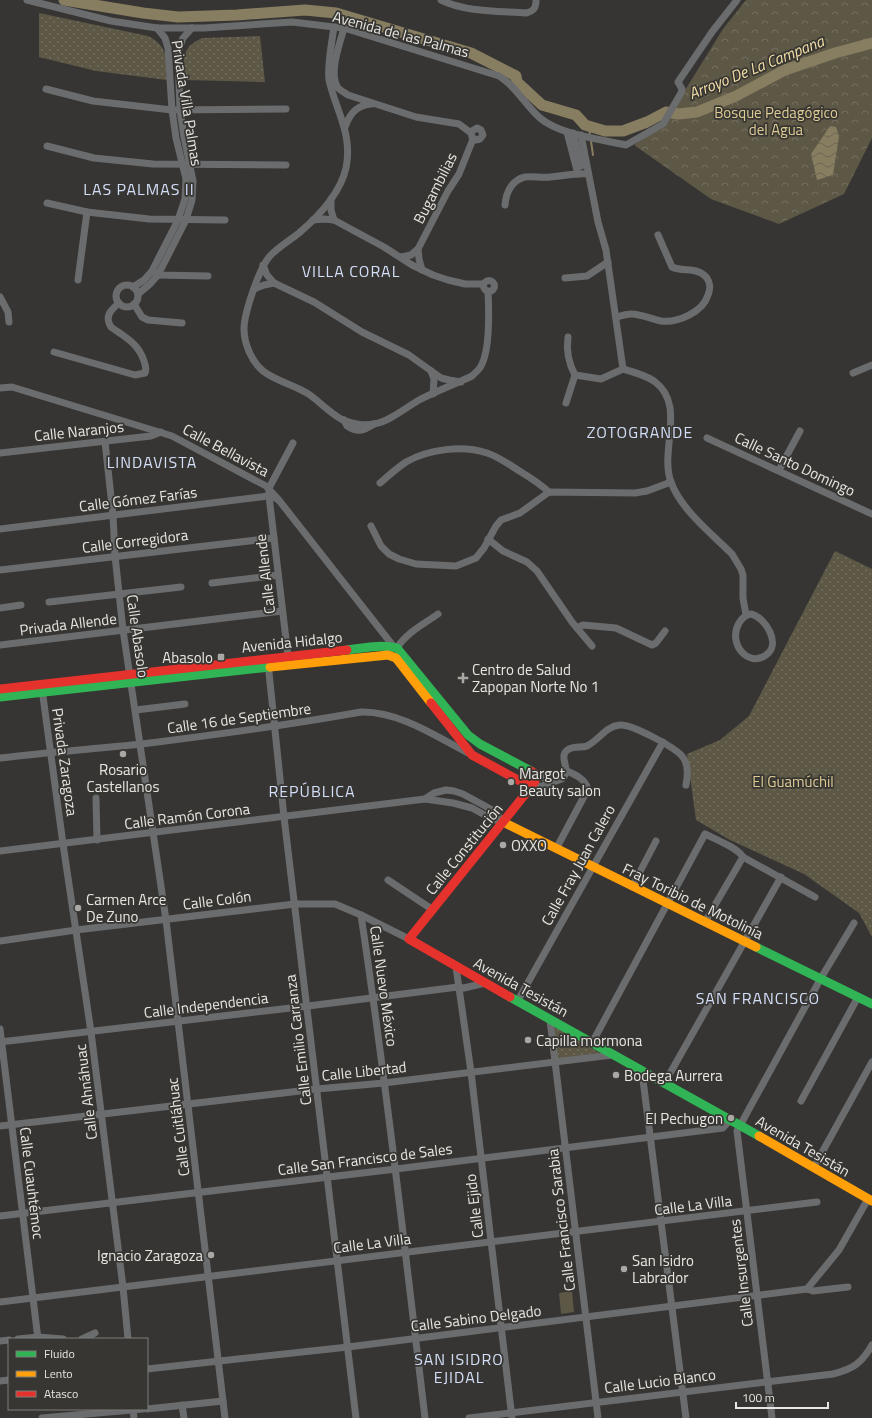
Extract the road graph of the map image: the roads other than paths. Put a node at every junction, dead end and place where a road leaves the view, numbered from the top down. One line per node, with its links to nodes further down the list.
1 (28, 0): 6 (street, Avenida de las Palmas)
2 (441, 0): 3 (street)
3 (536, 0)
4 (738, 0): 17 (street, Avenida de las Palmas)
5 (334, 27): 7 (street, Avenida de las Palmas); 8 (street, Avenida de las Palmas); 15 (street)
6 (158, 28): 7 (street, Avenida de las Palmas); 9 (street, Privada Villa Palmas)
7 (192, 28): 10 (street, Privada Villa Palmas)
8 (344, 28): 12 (street); 16 (street, Avenida de las Palmas)
9 (168, 48): 10 (street); 14 (street, Privada Villa Palmas)
10 (179, 48): 14 (street, Privada Villa Palmas)
11 (46, 89): 14 (street)
12 (374, 104): 15 (street); 32 (street, Bugambilias)
13 (286, 109): 14 (street)
14 (176, 110): 19 (street, Privada Villa Palmas)
15 (345, 127): 22 (street)
16 (570, 133): 17 (street, Avenida de las Palmas); 21 (street)
17 (584, 136): 21 (street)
18 (47, 146): 19 (street)
19 (187, 165): 20 (street); 26 (street, Privada Villa Palmas); 27 (street, Privada Villa Palmas)
20 (286, 165)
21 (583, 174): 24 (street); 34 (street)
22 (331, 198): 29 (street); 30 (street)
23 (47, 203): 25 (street)
24 (505, 205)
25 (87, 212): 26 (street); 40 (street)
26 (178, 220): 27 (street); 37 (street, Privada Villa Palmas)
27 (186, 220): 28 (street); 37 (street, Privada Villa Palmas)
28 (225, 220)
29 (313, 220): 30 (street); 35 (street)
30 (334, 220): 33 (street)
31 (658, 235): 48 (street)
32 (418, 249): 33 (street); 36 (street)
33 (401, 258): 36 (street)
34 (608, 262): 39 (street); 48 (street)
35 (264, 265): 41 (street); 43 (street)
36 (422, 270): 58 (street)
37 (155, 273): 38 (street); 42 (street, Privada Villa Palmas); 44 (street, Privada Villa Palmas)
38 (208, 276)
39 (565, 278)
40 (78, 280)
41 (274, 283): 43 (street); 55 (street)
42 (133, 287): 44 (street); 46 (street)
43 (254, 289): 60 (street)
44 (138, 294): 47 (street)
45 (0, 298): 49 (street)
46 (119, 303): 47 (street); 52 (street)
47 (134, 304): 50 (street)
48 (616, 317): 54 (street)
49 (9, 322)
50 (182, 323)
51 (568, 337): 57 (street)
52 (54, 352)
53 (872, 365): 56 (street)
54 (623, 369): 57 (street); 69 (street)
55 (432, 371): 58 (street); 60 (street)
56 (853, 373)
57 (575, 375): 61 (street)
58 (461, 382): 60 (street)
59 (0, 388): 63 (street, Calle Bellavista)
60 (433, 394)
61 (566, 403)
62 (800, 431): 68 (street)
63 (161, 432): 65 (street, Calle Naranjos); 71 (street, Calle Bellavista)
64 (707, 438): 68 (street, Calle Santo Domingo)
65 (105, 442): 67 (street, Calle Naranjos); 74 (street, Calle Abasolo)
66 (293, 444): 71 (street)
67 (0, 453)
68 (779, 470): 73 (street, Calle Santo Domingo)
69 (671, 482): 72 (street); 90 (street)
70 (380, 483): 72 (street)
71 (269, 492): 74 (street, Calle Gómez Farías); 77 (street, Calle Allende); 96 (street, Calle Bellavista)
72 (549, 492): 78 (street)
73 (872, 514)
74 (113, 515): 76 (street, Calle Gómez Farías); 79 (street, Calle Abasolo)
75 (371, 526): 78 (street)
76 (0, 529)
77 (274, 538): 79 (street, Calle Corregidora); 81 (street, Calle Allende)
78 (488, 539): 91 (street)
79 (115, 556): 80 (street, Calle Corregidora); 84 (street, Calle Abasolo)
80 (0, 570)
81 (278, 575): 82 (street); 88 (street, Calle Allende)
82 (212, 583)
83 (181, 587): 84 (street)
84 (120, 594): 85 (street); 92 (street, Calle Abasolo)
85 (49, 602)
86 (21, 605): 87 (street)
87 (0, 608)
88 (282, 611): 92 (street, Privada Allende); 98 (street, Calle Allende)
89 (438, 614): 96 (street)
90 (746, 615): 90 (street)
91 (577, 628): 93 (street); 95 (street)
92 (123, 630): 94 (street, Privada Allende); 100 (street, Calle Abasolo)
93 (665, 630)
94 (0, 645)
95 (592, 646)
96 (396, 647): 97 (main road, Avenida Hidalgo); 113 (main road)
97 (350, 654): 98 (main road, Avenida Hidalgo); 99 (main road, Avenida Hidalgo); 110 (main road, Avenida Hidalgo)
98 (288, 656): 99 (main road, Avenida Hidalgo)
99 (268, 662): 100 (main road, Avenida Hidalgo); 106 (street, Calle Emilio Carranza)
100 (131, 678): 101 (main road, Avenida Hidalgo); 105 (street, Calle Abasolo)
101 (42, 688): 102 (main road, Avenida Hidalgo); 103 (main road, Avenida Hidalgo); 109 (street, Privada Zaragoza)
102 (0, 689)
103 (0, 697)
104 (185, 704): 105 (street)
105 (136, 710): 108 (street, Calle Abasolo)
106 (275, 727): 108 (street, Calle 16 de Septiembre); 110 (street, Calle 16 de Septiembre); 119 (street, Calle Emilio Carranza)
107 (663, 742): 112 (street); 115 (street); 128 (street, Calle Fray Juan Calero)
108 (141, 744): 109 (street, Calle 16 de Septiembre); 121 (street, Calle Abasolo)
109 (51, 752): 111 (street, Calle 16 de Septiembre); 124 (street, Privada Zaragoza)
110 (472, 754): 116 (main road, Avenida Hidalgo)
111 (0, 758)
112 (567, 771): 114 (street); 125 (street)
113 (536, 774): 114 (street); 116 (main road, Calle Constitución)
114 (552, 782): 116 (street)
115 (686, 785)
116 (531, 788): 120 (main road, Calle Constitución)
117 (96, 798): 122 (street)
118 (425, 799): 119 (street, Calle Ramón Corona); 120 (street, Calle Ramón Corona); 120 (street, Calle Ramón Corona)
119 (284, 817): 121 (street, Calle Ramón Corona); 133 (street, Calle Emilio Carranza)
120 (503, 822): 125 (main road, Fray Toribio de Motolinía); 135 (main road, Calle Constitución)
121 (152, 833): 122 (street, Calle Ramón Corona); 137 (street, Calle Cuitláhuac)
122 (97, 840): 124 (street, Calle Ramón Corona)
123 (656, 841): 131 (street)
124 (63, 844): 126 (street, Calle Ramón Corona); 140 (street, Calle Ahnáhuac)
125 (556, 850): 128 (main road, Fray Toribio de Motolinía)
126 (0, 851)
127 (742, 857): 129 (street); 134 (street); 138 (street)
128 (592, 867): 131 (main road, Fray Toribio de Motolinía); 150 (street, Calle Fray Juan Calero)
129 (781, 878): 132 (street); 143 (street)
130 (388, 880): 135 (street)
131 (632, 887): 134 (main road, Fray Toribio de Motolinía)
132 (815, 896)
133 (295, 904): 136 (street, Avenida Tesistán); 137 (street, Calle Colón); 152 (street, Calle Emilio Carranza)
134 (667, 904): 138 (main road, Fray Toribio de Motolinía); 158 (street)
135 (433, 910): 141 (main road, Calle Constitución)
136 (361, 915): 141 (street, Avenida Tesistán); 149 (street, Calle Nuevo México)
137 (166, 920): 140 (street, Calle Colón); 154 (street, Calle Cuitláhuac)
138 (705, 922): 143 (main road, Fray Toribio de Motolinía)
139 (854, 922): 145 (street)
140 (76, 930): 142 (street, Calle Colón); 156 (street, Calle Ahnáhuac)
141 (409, 939): 144 (main road, Avenida Tesistán)
142 (0, 941)
143 (745, 942): 145 (main road, Fray Toribio de Motolinía); 165 (street)
144 (456, 967): 146 (main road, Avenida Tesistán); 147 (street, Calle Ejido)
145 (821, 978): 148 (main road, Fray Toribio de Motolinía); 172 (street)
146 (485, 984): 147 (street, Calle Independencia); 150 (main road, Avenida Tesistán)
147 (458, 987): 149 (street, Calle Independencia); 162 (street, Calle Ejido)
148 (858, 997): 151 (main road, Fray Toribio de Motolinía); 167 (street)
149 (374, 998): 152 (street, Calle Independencia); 164 (street, Calle Nuevo México)
150 (517, 1002): 153 (main road, Avenida Tesistán)
151 (872, 1004)
152 (308, 1006): 154 (street, Calle Independencia); 166 (street, Calle Emilio Carranza)
153 (550, 1020): 158 (main road, Avenida Tesistán); 160 (street, Calle Francisco Sarabia)
154 (178, 1021): 156 (street, Calle Independencia); 168 (street, Calle Cuitláhuac)
155 (0, 1029): 157 (street, Calle Cuauhtémoc)
156 (91, 1032): 157 (street, Calle Independencia); 169 (street, Calle Ahnáhuac)
157 (1, 1042): 171 (street, Calle Cuauhtémoc)
158 (592, 1043): 159 (main road, Avenida Tesistán)
159 (612, 1055): 160 (street, Calle Libertad); 163 (main road, Avenida Tesistán)
160 (554, 1062): 162 (street, Calle Libertad); 175 (street, Calle Francisco Sarabia)
161 (872, 1062): 177 (street)
162 (471, 1072): 164 (street, Calle Libertad); 176 (street, Calle Ejido)
163 (642, 1072): 165 (main road, Avenida Tesistán); 174 (street)
164 (384, 1083): 166 (street, Calle Libertad); 178 (street, Calle Nuevo México)
165 (664, 1084): 170 (main road, Avenida Tesistán)
166 (317, 1089): 168 (street, Calle Libertad); 179 (street, Calle Emilio Carranza)
167 (801, 1101)
168 (188, 1104): 169 (street, Calle Libertad); 180 (street, Calle Cuitláhuac)
169 (101, 1114): 171 (street, Calle Libertad); 182 (street, Calle Ahnáhuac)
170 (730, 1120): 172 (main road, Avenida Tesistán); 174 (street, Calle San Francisco de Sales)
171 (12, 1125): 173 (street, Calle Libertad); 185 (street, Calle Cuauhtémoc)
172 (740, 1125): 177 (main road, Avenida Tesistán); 184 (street, Calle Insurgentes)
173 (0, 1126)
174 (651, 1136): 175 (street, Calle San Francisco de Sales); 187 (street)
175 (566, 1147): 176 (street, Calle San Francisco de Sales); 188 (street, Calle Francisco Sarabia)
176 (481, 1158): 178 (street, Calle San Francisco de Sales); 189 (street, Calle Ejido)
177 (814, 1167): 181 (main road, Avenida Tesistán)
178 (396, 1169): 179 (street, Calle San Francisco de Sales); 190 (street, Calle Nuevo México)
179 (328, 1177): 180 (street, Calle San Francisco de Sales); 191 (street, Calle Emilio Carranza)
180 (199, 1192): 182 (street, Calle San Francisco de Sales); 192 (street, Calle Cuitláhuac)
181 (870, 1200): 195 (street)
182 (112, 1202): 185 (street, Calle San Francisco de Sales); 193 (street, Calle Ahnáhuac)
183 (817, 1202): 184 (street, Calle La Villa)
184 (746, 1211): 187 (street, Calle La Villa); 196 (street, Calle Insurgentes)
185 (22, 1213): 186 (street, Calle San Francisco de Sales); 197 (street, Calle Cuauhtémoc)
186 (0, 1216)
187 (661, 1222): 188 (street, Calle La Villa); 199 (street)
188 (575, 1232): 189 (street, Calle La Villa); 200 (street, Calle Francisco Sarabia)
189 (491, 1242): 190 (street, Calle La Villa); 201 (street, Calle Ejido)
190 (404, 1252): 191 (street, Calle La Villa); 206 (street, Calle Nuevo México)
191 (338, 1259): 192 (street, Calle La Villa); 208 (street, Calle Emilio Carranza)
192 (207, 1276): 193 (street, Calle La Villa); 209 (street, Calle Cuitláhuac)
193 (123, 1287): 197 (street, Calle La Villa); 205 (street, Calle Ahnáhuac)
194 (848, 1287): 195 (street, Calle Sabino Delgado)
195 (807, 1289): 196 (street, Calle Sabino Delgado)
196 (756, 1296): 199 (street, Calle Sabino Delgado); 211 (street, Calle Insurgentes)
197 (33, 1298): 198 (street, Calle La Villa); 203 (street, Calle Cuauhtémoc)
198 (0, 1302)
199 (672, 1307): 200 (street, Calle Sabino Delgado); 212 (street)
200 (586, 1318): 201 (street, Calle Sabino Delgado); 214 (street, Calle Francisco Sarabia)
201 (502, 1328): 206 (street, Calle Sabino Delgado); 218 (street, Calle Ejido)
202 (95, 1333): 204 (street)
203 (38, 1338)
204 (84, 1338)
205 (128, 1338)
206 (415, 1338): 208 (street, Calle Sabino Delgado); 225 (street, Calle Nuevo México)
207 (872, 1345): 211 (street, Calle Lucio Blanco)
208 (348, 1347): 209 (street, Calle Sabino Delgado); 224 (street, Calle Emilio Carranza)
209 (218, 1362): 210 (street, Calle Sabino Delgado); 213 (street, Calle Cuitláhuac)
210 (148, 1369)
211 (767, 1382): 212 (street, Calle Lucio Blanco); 229 (street, Calle Insurgentes)
212 (682, 1392): 214 (street, Calle Lucio Blanco); 228 (street)
213 (223, 1400): 215 (street); 223 (street, Calle Cuitláhuac)
214 (596, 1402): 218 (street, Calle Lucio Blanco); 227 (street, Calle Francisco Sarabia)
215 (182, 1405): 216 (street); 222 (street)
216 (148, 1409)
217 (127, 1410): 219 (street)
218 (512, 1415): 226 (street, Calle Lucio Blanco)
219 (91, 1416): 221 (street)
220 (42, 1418): 221 (street)
221 (48, 1418)
222 (184, 1418)
223 (225, 1418)
224 (356, 1418)
225 (425, 1418)
226 (469, 1418)
227 (598, 1418)
228 (686, 1418)
229 (772, 1418)

